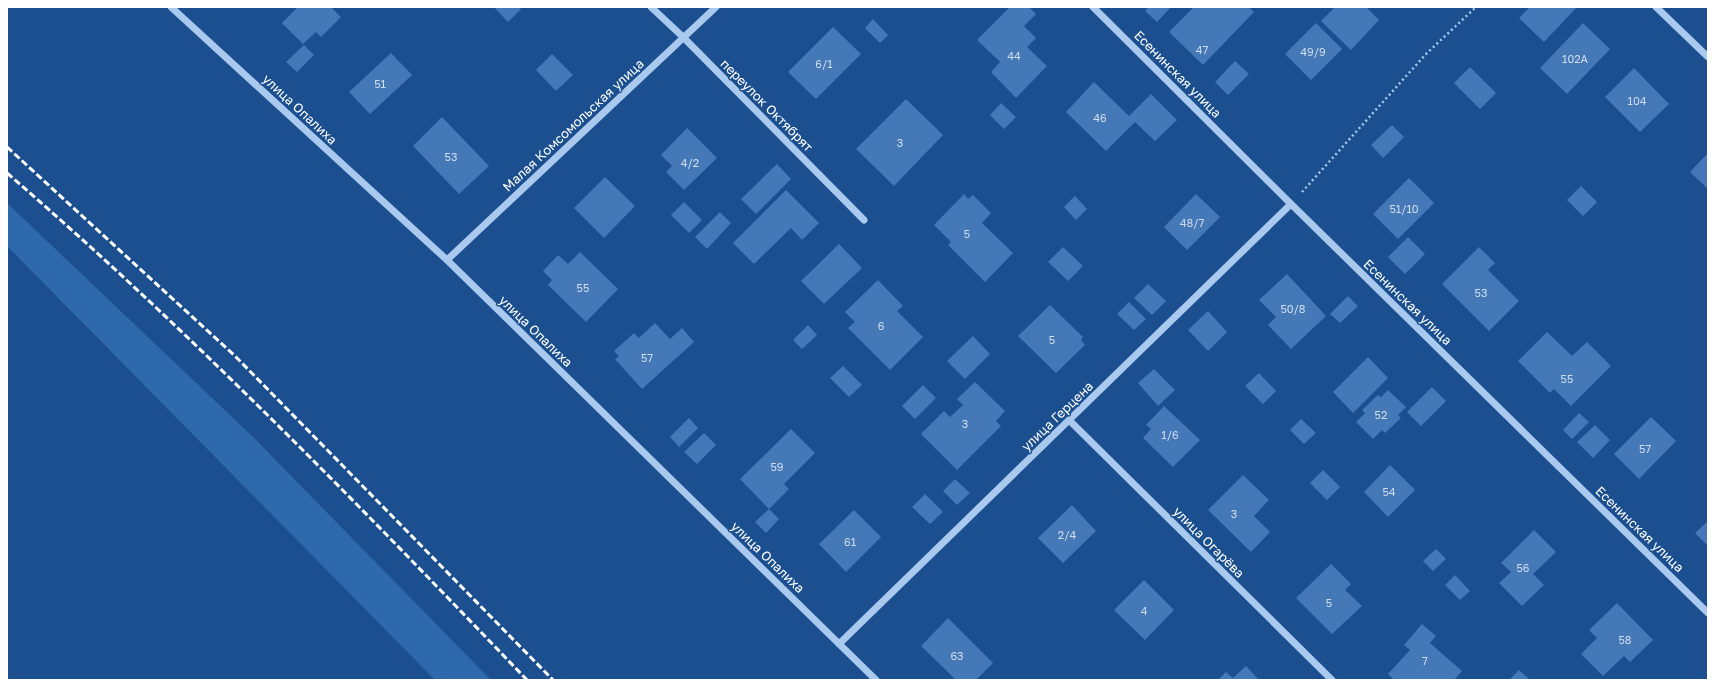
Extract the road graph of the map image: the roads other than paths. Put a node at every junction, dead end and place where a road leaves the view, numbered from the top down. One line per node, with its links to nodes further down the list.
1 (171, 7): 10 (street, улица Опалиха)
2 (651, 7): 6 (street, переулок Октябрят)
3 (716, 7): 6 (street, Малая Комсомольская улица)
4 (1094, 7): 8 (street, Есенинская улица)
5 (1656, 7): 7 (street)
6 (683, 37): 9 (street, переулок Октябрят); 10 (street, Малая Комсомольская улица)
7 (1708, 57)
8 (1291, 204): 11 (street, улица Герцена); 12 (street, Есенинская улица)
9 (864, 220)
10 (447, 260): 13 (street, улица Опалиха)
11 (1070, 421): 13 (street, улица Герцена); 15 (street, улица Огарёва)
12 (1708, 613)
13 (839, 644): 14 (street, улица Опалиха)
14 (876, 680)
15 (1332, 680)

